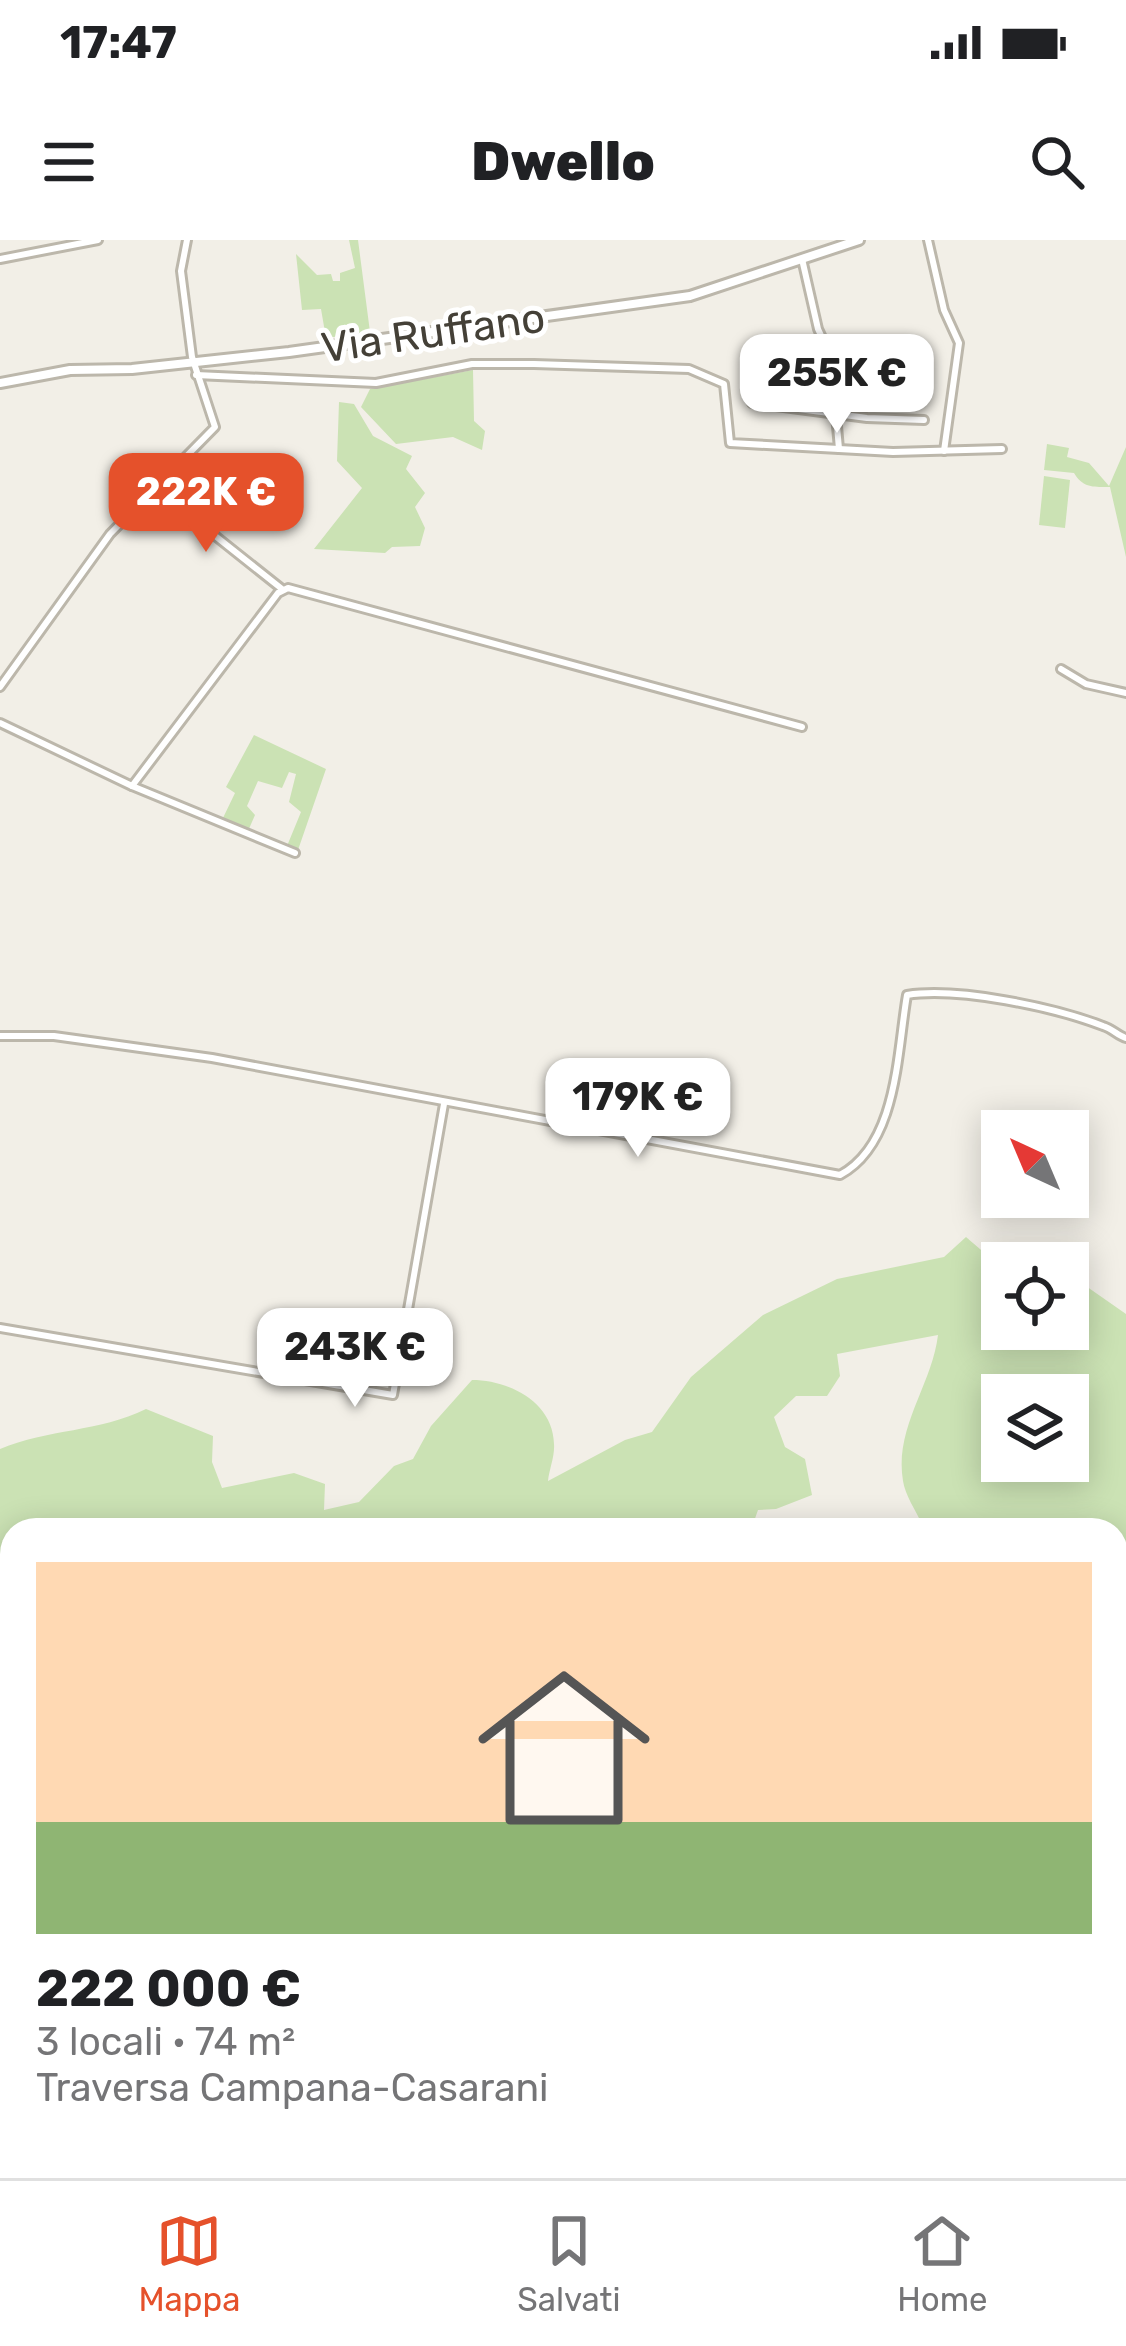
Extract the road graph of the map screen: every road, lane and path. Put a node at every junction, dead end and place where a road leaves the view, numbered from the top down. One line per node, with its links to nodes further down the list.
1 (98, 240): 5 (street)
2 (187, 240): 7 (street)
3 (859, 240): 6 (street, Via Ruffano)
4 (928, 240): 15 (street)
5 (0, 259)
6 (802, 259): 7 (street, Via Ruffano); 11 (street)
7 (193, 364): 8 (street); 9 (street, Via Ruffano)
8 (196, 375): 14 (street); 16 (street)
9 (0, 383)
10 (752, 404): 11 (street)
11 (836, 415): 12 (street); 14 (street)
12 (923, 419)
13 (1002, 448): 15 (street)
14 (839, 449): 15 (street)
15 (944, 451)
16 (154, 488): 17 (street); 19 (street)
17 (283, 589): 22 (street); 23 (street)
18 (1061, 669): 20 (street)
19 (0, 687)
20 (1126, 693)
21 (0, 723): 23 (street)
22 (802, 727)
23 (132, 786): 24 (street)
24 (295, 854)
25 (0, 1036): 27 (street)
26 (1126, 1038): 27 (street)
27 (444, 1103): 28 (street)
28 (0, 1328)

